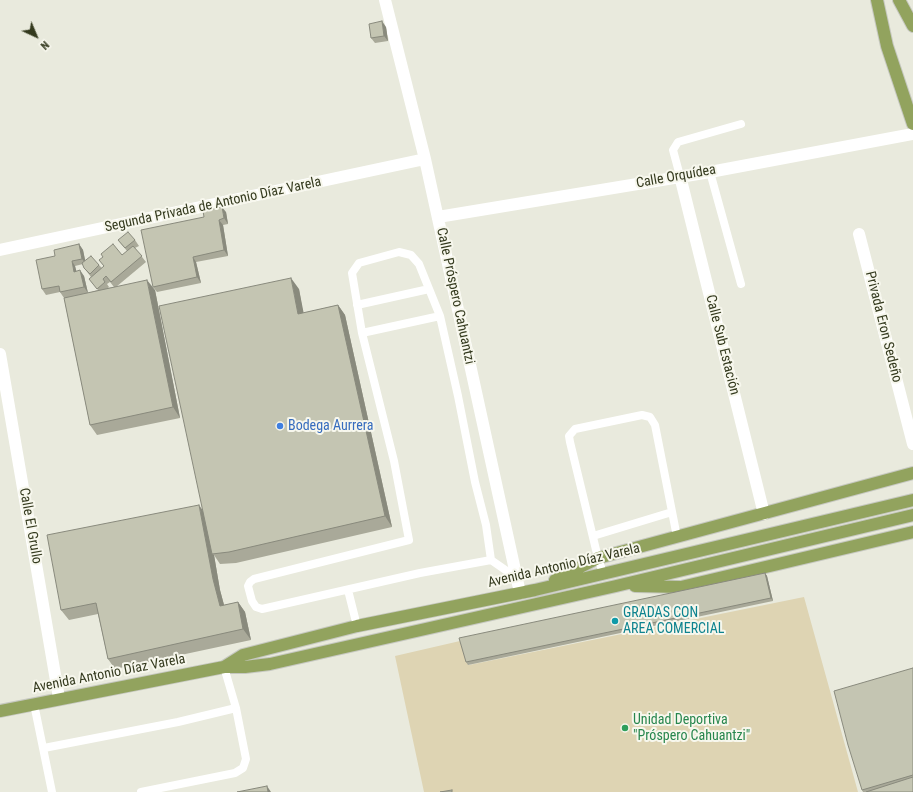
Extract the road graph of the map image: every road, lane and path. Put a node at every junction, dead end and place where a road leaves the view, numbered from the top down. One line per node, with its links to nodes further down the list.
1 (385, 0): 8 (street, Calle Próspero Cahuantzi)
2 (877, 0): 6 (main road)
3 (898, 0): 4 (main road)
4 (913, 26)
5 (741, 124): 10 (lane)
6 (913, 124)
7 (913, 134): 9 (street, Calle Orquídea)
8 (426, 159): 11 (street, Calle Próspero Cahuantzi); 13 (street, Segunda Privada de Antonio Díaz Varela)
9 (710, 172): 10 (street, Calle Orquídea); 14 (lane)
10 (680, 176): 11 (street, Calle Orquídea); 24 (street, Calle Sub Estación)
11 (438, 217): 32 (street, Calle Próspero Cahuantzi)
12 (860, 234): 20 (street, Privada Eron Sedeño)
13 (0, 250)
14 (741, 284)
15 (429, 289): 16 (lane); 16 (lane); 17 (lane)
16 (357, 305): 18 (lane)
17 (440, 316): 18 (lane); 30 (lane)
18 (362, 333): 34 (lane)
19 (0, 354): 39 (street, Calle El Grullo)
20 (913, 444)
21 (913, 473): 24 (main road)
22 (912, 500): 31 (main road, Avenida Antonio Díaz Varela)
23 (672, 512): 27 (lane); 27 (lane); 28 (lane)
24 (764, 514): 28 (main road)
25 (913, 515): 33 (main road, Avenida Antonio Díaz Varela)
26 (913, 532): 33 (main road)
27 (593, 536): 29 (lane)
28 (677, 537): 29 (main road)
29 (598, 558): 31 (lane); 35 (main road)
30 (491, 560): 32 (lane); 34 (lane)
31 (603, 573): 35 (main road, Avenida Antonio Díaz Varela)
32 (517, 578): 36 (street, Calle Próspero Cahuantzi)
33 (616, 586): 38 (main road, Avenida Antonio Díaz Varela)
34 (348, 590): 37 (lane)
35 (535, 590): 36 (main road, Avenida Antonio Díaz Varela)
36 (520, 593): 37 (main road, Avenida Antonio Díaz Varela)
37 (357, 626): 38 (main road, Avenida Antonio Díaz Varela)
38 (224, 666): 39 (main road, Avenida Antonio Díaz Varela); 41 (lane)
39 (59, 698): 40 (main road, Avenida Antonio Díaz Varela)
40 (34, 704): 42 (main road, Avenida Antonio Díaz Varela); 43 (lane)
41 (236, 708): 43 (lane); 45 (lane)
42 (0, 711)
43 (44, 748): 44 (lane)
44 (52, 792)
45 (141, 792)

